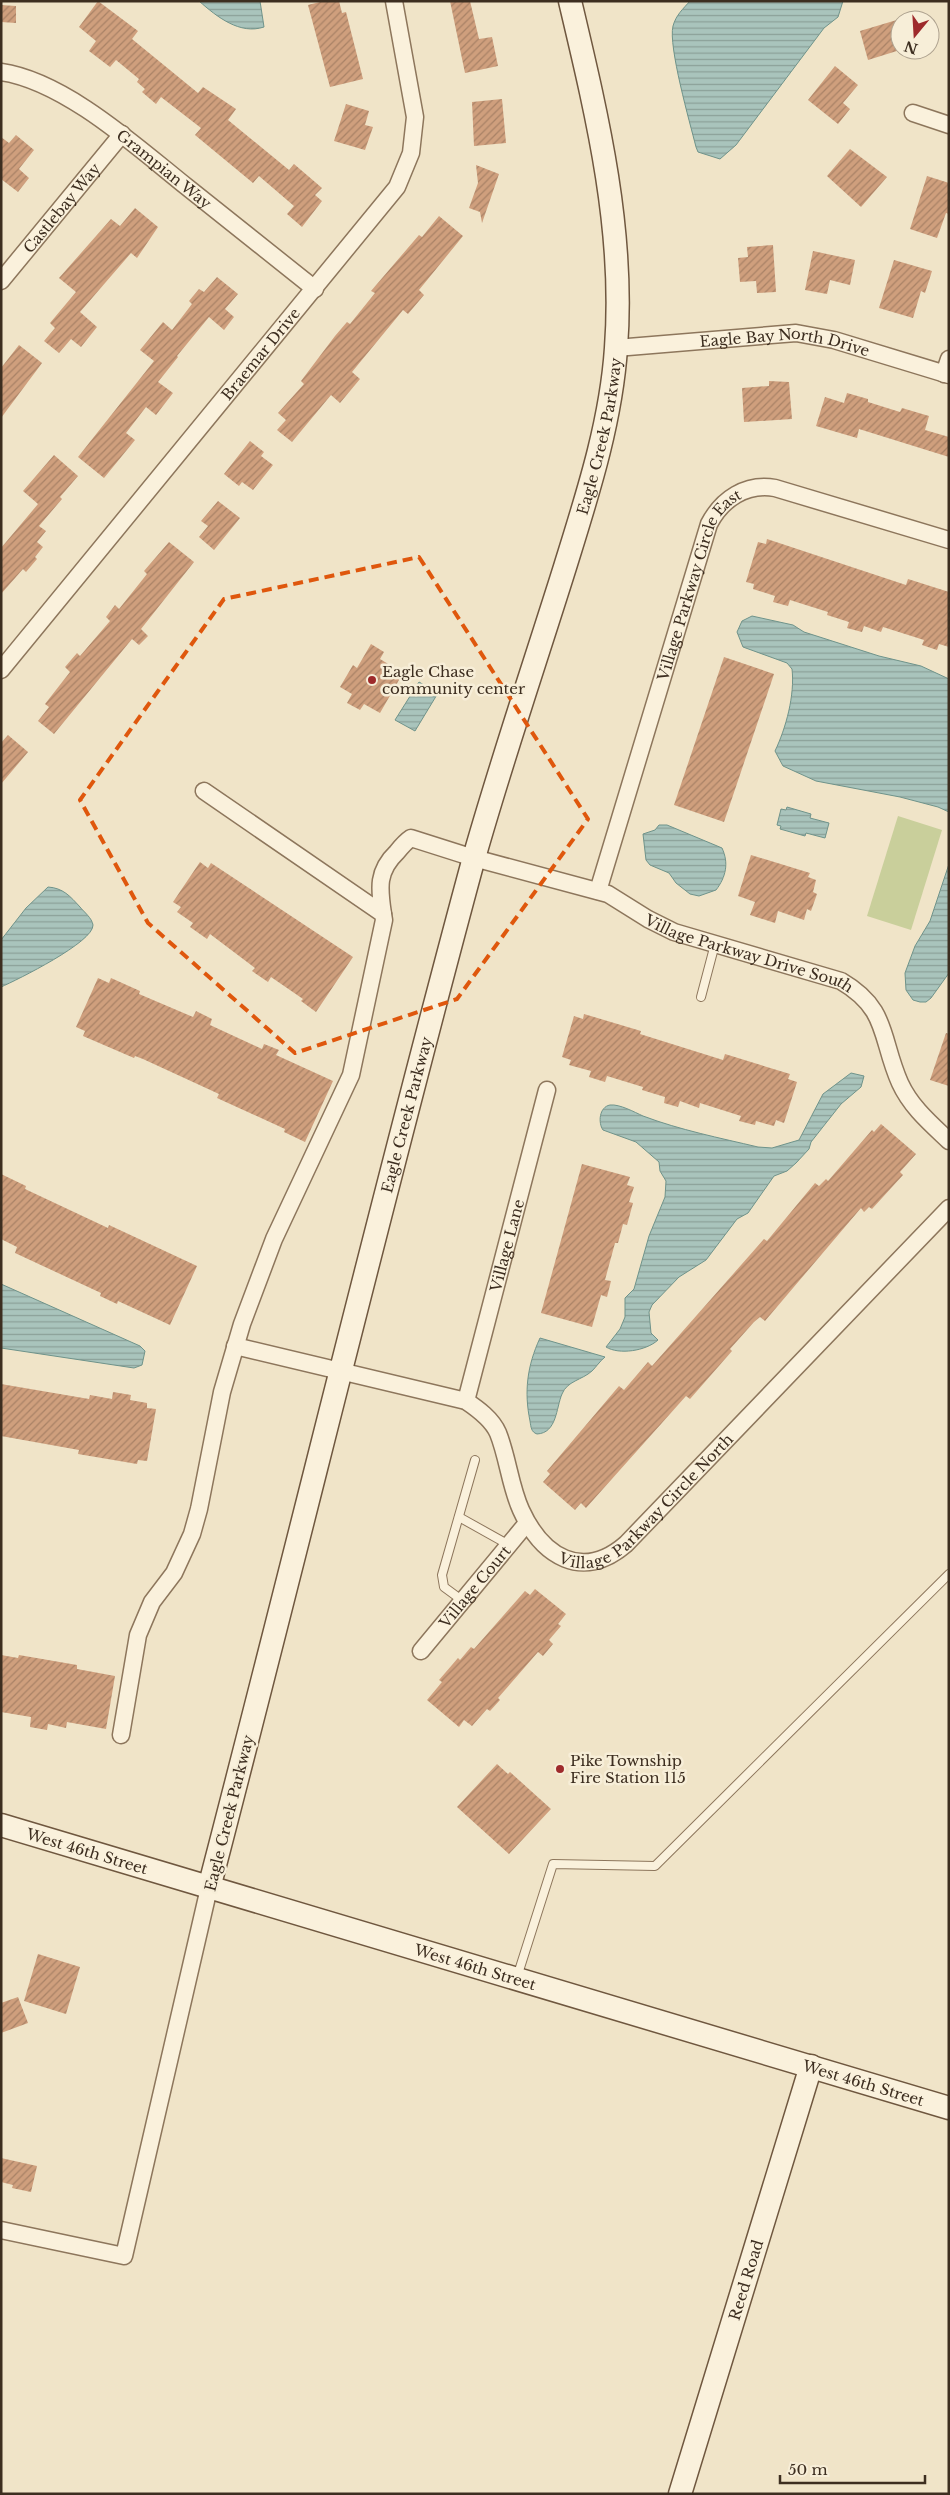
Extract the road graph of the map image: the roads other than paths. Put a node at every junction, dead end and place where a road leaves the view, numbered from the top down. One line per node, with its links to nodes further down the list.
1 (394, 1): 8 (street, Braemar Drive)
2 (570, 1): 9 (main road, Eagle Creek Parkway)
3 (1, 72): 6 (street, Grampian Way)
4 (913, 113): 5 (street)
5 (949, 125)
6 (122, 134): 7 (street, Castlebay Way); 8 (street, Grampian Way)
7 (1, 281)
8 (315, 290): 12 (street, Braemar Drive)
9 (616, 348): 10 (street, Eagle Bay North Drive); 14 (main road, Eagle Creek Parkway)
10 (947, 369)
11 (949, 540): 15 (street, Village Parkway Circle East)
12 (1, 670)
13 (204, 791): 16 (street)
14 (474, 858): 15 (street, Village Parkway Drive South); 16 (street); 23 (main road, Eagle Creek Parkway)
15 (598, 890): 17 (street, Village Parkway Drive South)
16 (383, 914): 22 (street)
17 (715, 944): 18 (lane); 20 (street, Village Parkway Drive South)
18 (701, 997)
19 (547, 1090): 24 (street, Village Lane)
20 (949, 1141)
21 (949, 1208): 27 (street, Village Parkway Circle North)
22 (235, 1346): 23 (street); 32 (street)
23 (342, 1373): 24 (street, Village Parkway Circle North); 34 (main road, Eagle Creek Parkway)
24 (466, 1402): 27 (street, Village Parkway Circle North)
25 (475, 1460): 26 (lane)
26 (459, 1517): 28 (lane); 30 (lane)
27 (527, 1523): 28 (street, Village Court)
28 (509, 1545): 30 (street, Village Court)
29 (949, 1574): 35 (lane)
30 (463, 1601): 31 (street, Village Court)
31 (421, 1651)
32 (121, 1735)
33 (1, 1825): 34 (main road, West 46th Street)
34 (210, 1888): 35 (main road, West 46th Street); 38 (street, Eagle Creek Parkway)
35 (517, 1979): 36 (main road, West 46th Street)
36 (811, 2066): 37 (main road, West 46th Street); 39 (main road, Reed Road)
37 (949, 2108)
38 (1, 2230)
39 (680, 2494)

